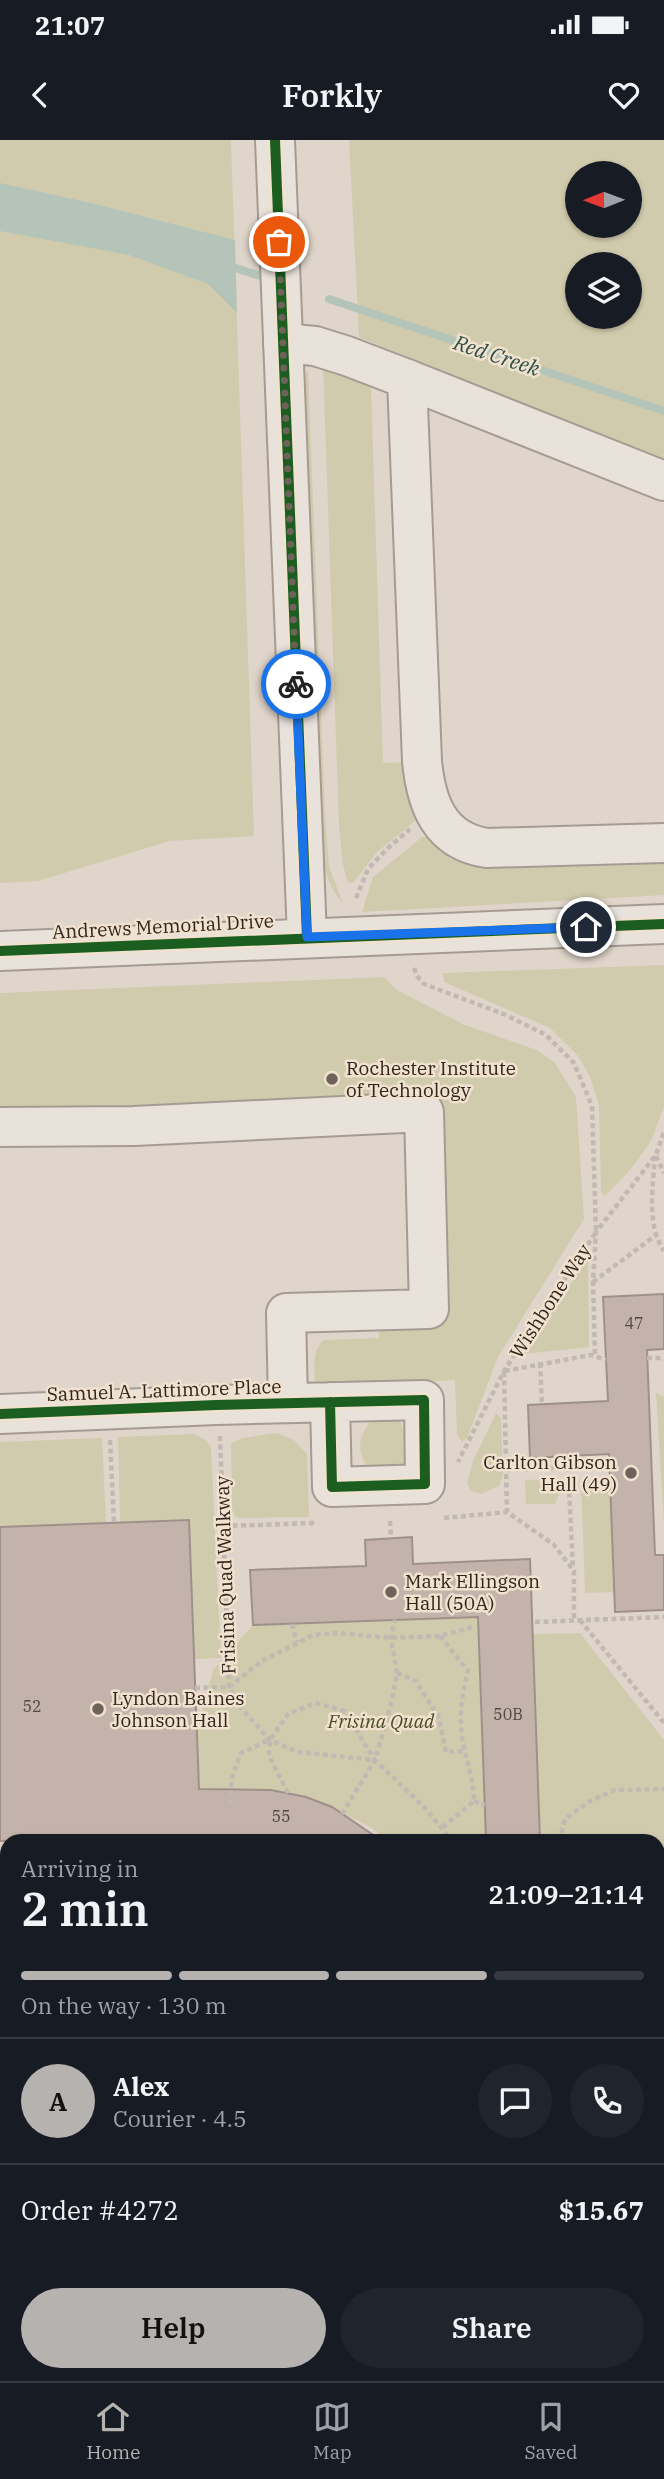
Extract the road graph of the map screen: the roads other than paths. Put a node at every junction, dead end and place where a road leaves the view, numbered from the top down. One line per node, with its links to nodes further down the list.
1 (275, 140): 2 (street)
2 (283, 343): 3 (street); 7 (street)
3 (407, 379): 4 (street); 5 (street)
4 (664, 481)
5 (664, 843)
6 (664, 924): 7 (street, Andrews Memorial Drive)
7 (307, 937): 8 (street, Andrews Memorial Drive)
8 (0, 951)
9 (0, 1127): 11 (street)
10 (330, 1402): 11 (street, Samuel A. Lattimore Place)
11 (288, 1403): 12 (street, Samuel A. Lattimore Place)
12 (0, 1414)

